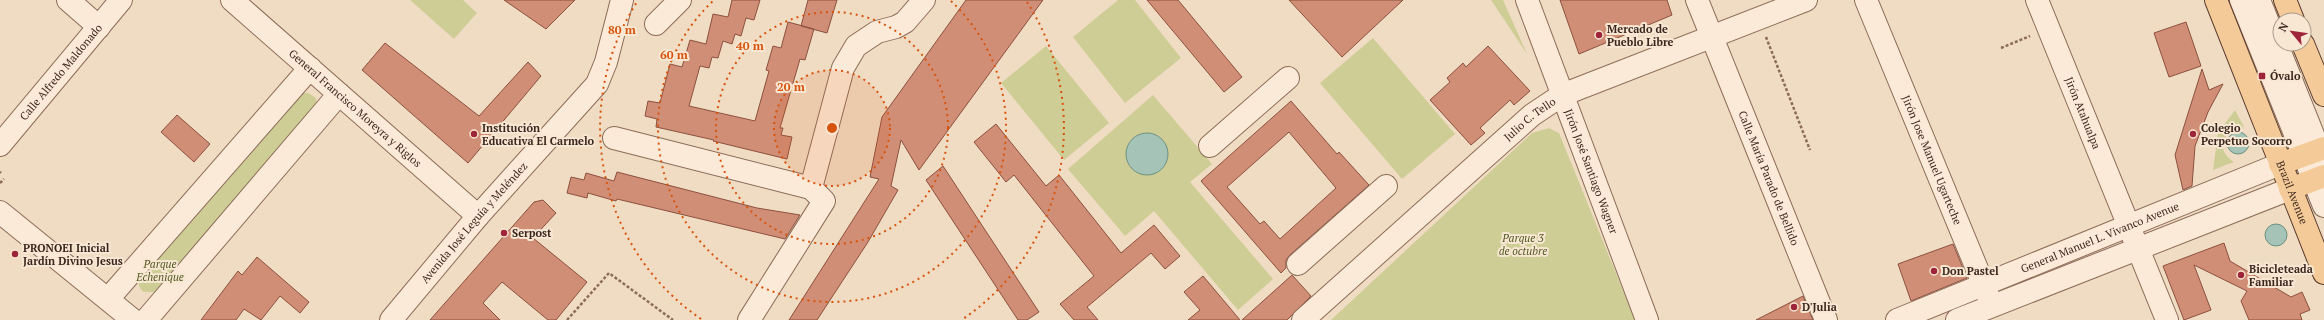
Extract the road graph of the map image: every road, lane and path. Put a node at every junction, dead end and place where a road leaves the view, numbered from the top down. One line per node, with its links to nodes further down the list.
1 (68, 0): 19 (street)
2 (121, 0): 19 (street, Calle Alfredo Maldonado)
3 (232, 0): 24 (street, General Francisco Moreyra y Riglos)
4 (622, 0): 42 (street, Avenida José Leguía y Meléndez)
5 (680, 0): 18 (street)
6 (924, 0): 38 (street)
7 (1527, 0): 28 (street, Jirón José Santiago Wagner)
8 (1697, 0): 21 (street, Calle María Parado de Bellido)
9 (1806, 0): 17 (street, Julio C. Tello)
10 (1866, 0): 47 (street, Jirón Jose Manuel Ugarteche)
11 (2037, 0): 20 (street, Jirón Atahualpa)
12 (2216, 0): 34 (main road, Brazil Avenue)
13 (2241, 0): 33 (street)
14 (2259, 0): 33 (street)
15 (2285, 0): 16 (main road)
16 (2290, 12)
17 (1758, 19): 21 (street, Julio C. Tello); 32 (path)
18 (656, 24)
19 (99, 27): 30 (street, Calle Alfredo Maldonado)
20 (2049, 28): 22 (path); 43 (street, Jirón Atahualpa)
21 (1712, 37): 28 (street, Julio C. Tello); 58 (street, Calle María Parado de Bellido)
22 (2001, 48)
23 (2312, 61): 27 (main road)
24 (310, 68): 26 (street, General Francisco Moreyra y Riglos); 48 (street)
25 (1288, 78): 31 (street)
26 (339, 94): 42 (street, General Francisco Moreyra y Riglos); 51 (street)
27 (2324, 94)
28 (1562, 95): 56 (street, Julio C. Tello); 57 (street, Jirón José Santiago Wagner)
29 (614, 138): 38 (street)
30 (0, 145)
31 (1210, 146)
32 (1810, 150)
33 (2318, 162): 34 (main road, General Manuel L. Vivanco Avenue); 39 (main road); 40 (street)
34 (2280, 164): 39 (main road, Brazil Avenue); 43 (street, General Manuel L. Vivanco Avenue)
35 (4, 179): 36 (path)
36 (0, 183)
37 (1386, 186): 45 (street)
38 (811, 188): 55 (street)
39 (2290, 189): 44 (street); 46 (main road, Brazil Avenue)
40 (2324, 206)
41 (0, 212): 48 (street)
42 (478, 216): 52 (street, Avenida José Leguía y Meléndez)
43 (2129, 226): 44 (street, Jirón Atahualpa); 47 (street, General Manuel L. Vivanco Avenue)
44 (2137, 249): 49 (street); 61 (street, Jirón Atahualpa)
45 (1298, 264)
46 (2324, 274)
47 (1984, 284): 49 (street, Jirón Jose Manuel Ugarteche); 59 (street, General Manuel L. Vivanco Avenue)
48 (108, 299): 50 (street)
49 (1995, 314): 60 (street)
50 (133, 320)
51 (146, 320)
52 (391, 320)
53 (567, 320): 54 (path)
54 (672, 320)
55 (749, 320)
56 (1304, 320)
57 (1647, 320)
58 (1826, 320)
59 (1897, 320)
60 (1957, 320)
61 (2167, 320)

